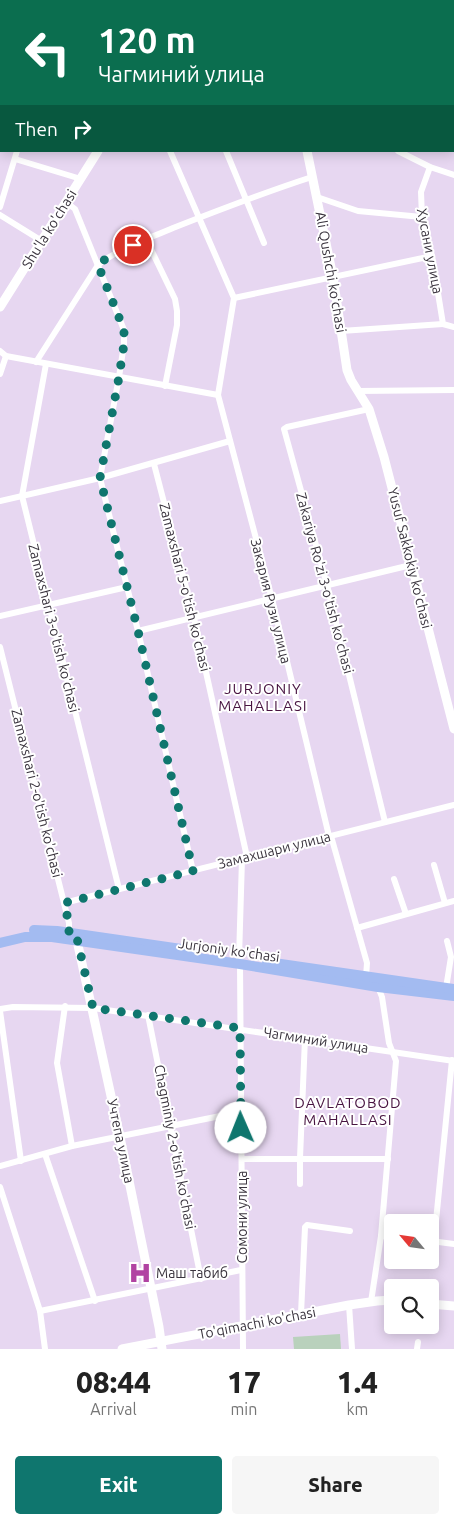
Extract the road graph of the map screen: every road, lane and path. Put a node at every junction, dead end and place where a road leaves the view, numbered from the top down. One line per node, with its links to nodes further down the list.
1 (17, 152): 7 (street)
2 (97, 152): 11 (main road, Shu'la ko'chasi)
3 (171, 152): 17 (street)
4 (226, 152): 13 (street)
5 (307, 152): 10 (main road, Ali Qushchi koʻchasi)
6 (400, 152): 8 (street)
7 (15, 159): 11 (street); 15 (street)
8 (430, 167): 9 (street); 18 (street, Хусани улица)
9 (454, 175)
10 (312, 176): 12 (main road, Ali Qushchi koʻchasi); 13 (street)
11 (80, 179): 14 (main road, Shu'la ko'chasi)
12 (318, 197): 18 (street); 24 (main road, Ali Qushchi koʻchasi)
13 (246, 199): 17 (street); 21 (street)
14 (66, 202): 20 (main road, Shu'la ko'chasi); 23 (street)
15 (0, 208)
16 (0, 215): 20 (street)
17 (199, 218): 19 (street); 25 (street)
18 (422, 218): 22 (street, Хусани улица)
19 (146, 239): 23 (street); 35 (street)
20 (42, 241): 26 (main road, Shu'la ko'chasi)
21 (264, 243)
22 (432, 256): 24 (street); 27 (street, Хусани улица)
23 (98, 265): 31 (street); 34 (street)
24 (332, 277): 25 (street); 29 (main road, Ali Qushchi koʻchasi)
25 (234, 298): 38 (street)
26 (0, 307)
27 (444, 324): 28 (street); 29 (street)
28 (454, 327)
29 (341, 331): 37 (main road, Ali Qushchi koʻchasi)
30 (3, 354): 31 (street); 33 (street)
31 (36, 362): 32 (street)
32 (46, 364): 34 (street); 43 (street, Zamaxshari 3-o'tish ko'chasi)
33 (0, 374)
34 (119, 377): 35 (street); 42 (street)
35 (165, 386): 38 (street)
36 (453, 389): 37 (street)
37 (358, 391): 39 (main road, Yusuf Sakkokiy ko'chasi)
38 (218, 395): 40 (street, Закария Рузи улица)
39 (369, 409): 45 (main road, Yusuf Sakkokiy ko'chasi); 46 (street, Zakariya Ro'zi 3-o'tish ko'chasi)
40 (230, 441): 41 (street); 48 (street, Закария Рузи улица)
41 (154, 464): 42 (street); 51 (street, Zamaxshari 5-o'tish ko'chasi)
42 (100, 478): 43 (street); 47 (street)
43 (22, 496): 44 (street); 49 (street, Zamaxshari 3-o'tish ko'chasi)
44 (0, 501)
45 (411, 565): 46 (street); 54 (main road, Yusuf Sakkokiy ko'chasi)
46 (327, 585): 48 (street); 56 (street, Zakariya Ro'zi 3-o'tish ko'chasi)
47 (127, 587): 49 (street); 52 (street)
48 (272, 599): 51 (street); 57 (street, Закария Рузи улица)
49 (48, 605): 50 (street); 62 (street, Zamaxshari 3-o'tish ko'chasi)
50 (0, 616)
51 (194, 618): 52 (street); 58 (street, Zamaxshari 5-o'tish ko'chasi)
52 (138, 631): 60 (street)
53 (0, 647): 64 (street, Zamaxshari 2-o'tish ko'chasi)
54 (454, 729)
55 (454, 805): 56 (street, Замахшари улица)
56 (385, 822): 57 (street, Замахшари улица)
57 (330, 836): 58 (street, Замахшари улица); 67 (street, Закария Рузи улица)
58 (244, 858): 60 (street, Замахшари улица); 72 (street, Zamaxshari 5-o'tish ko'chasi)
59 (434, 864): 65 (street)
60 (193, 871): 62 (street, Замахшари улица)
61 (394, 879): 66 (street)
62 (119, 889): 64 (street, Замахшари улица)
63 (454, 901): 65 (street)
64 (64, 903): 69 (street, Zamaxshari 2-o'tish ko'chasi)
65 (445, 903): 66 (street)
66 (406, 914): 67 (street)
67 (357, 928): 73 (street, Закария Рузи улица)
68 (0, 936): 69 (main road, Jurjoniy ko'chasi)
69 (73, 937): 71 (main road, Jurjoniy ko'chasi); 72 (main road, Jurjoniy ko'chasi); 78 (main road, Учтепа улица)
70 (447, 940): 75 (street)
71 (0, 943)
72 (240, 961): 73 (main road, Jurjoniy ko'chasi); 74 (main road, Jurjoniy ko'chasi); 81 (street, Сомони улица)
73 (366, 977): 75 (main road, Jurjoniy ko'chasi)
74 (378, 987): 76 (main road, Jurjoniy ko'chasi); 83 (street)
75 (450, 989)
76 (454, 996)
77 (65, 1006): 78 (street, Чагминий улица); 79 (street, Чагминий улица); 90 (street)
78 (93, 1008): 80 (street, Чагминий улица); 89 (main road, Учтепа улица)
79 (0, 1010): 95 (street)
80 (148, 1016): 81 (street, Чагминий улица); 88 (street, Chagminiy 2-o'tish ko'chasi)
81 (240, 1028): 82 (street, Чагминий улица); 87 (street, Сомони улица)
82 (305, 1038): 83 (street, Чагминий улица); 92 (street)
83 (392, 1052): 84 (street, Чагминий улица); 86 (street)
84 (453, 1060): 99 (street)
85 (347, 1106): 86 (street)
86 (392, 1108): 94 (street)
87 (240, 1112): 88 (street); 93 (street, Сомони улица)
88 (170, 1126): 89 (street); 106 (street, Chagminiy 2-o'tish ko'chasi)
89 (120, 1137): 90 (street); 107 (main road, Учтепа улица)
90 (72, 1146): 91 (street)
91 (45, 1154): 95 (street); 108 (street)
92 (300, 1158): 93 (street); 94 (street); 97 (street)
93 (242, 1159): 105 (street, Сомони улица)
94 (388, 1159): 101 (street)
95 (21, 1161): 96 (street)
96 (0, 1166)
97 (300, 1184)
98 (0, 1187): 114 (street)
99 (435, 1214)
100 (350, 1230): 115 (street)
101 (381, 1236): 102 (street); 110 (street)
102 (384, 1236)
103 (439, 1242): 104 (street)
104 (454, 1244)
105 (242, 1270): 106 (street); 116 (street, Сомони улица)
106 (201, 1279): 107 (street)
107 (151, 1289): 108 (street); 117 (main road, Учтепа улица)
108 (95, 1301): 114 (street)
109 (384, 1301): 110 (main road, To'qimachi ko'chasi)
110 (371, 1302): 111 (main road, To'qimachi ko'chasi)
111 (349, 1305): 115 (main road, To'qimachi ko'chasi); 121 (street)
112 (439, 1305): 113 (main road)
113 (454, 1306)
114 (40, 1311): 118 (street)
115 (301, 1314): 116 (main road, To'qimachi ko'chasi)
116 (242, 1326): 117 (main road, To'qimachi ko'chasi); 120 (street, Сомони улица)
117 (162, 1345): 119 (main road, To'qimachi ko'chasi)
118 (45, 1349)
119 (122, 1349)
120 (242, 1349)
121 (352, 1349)

